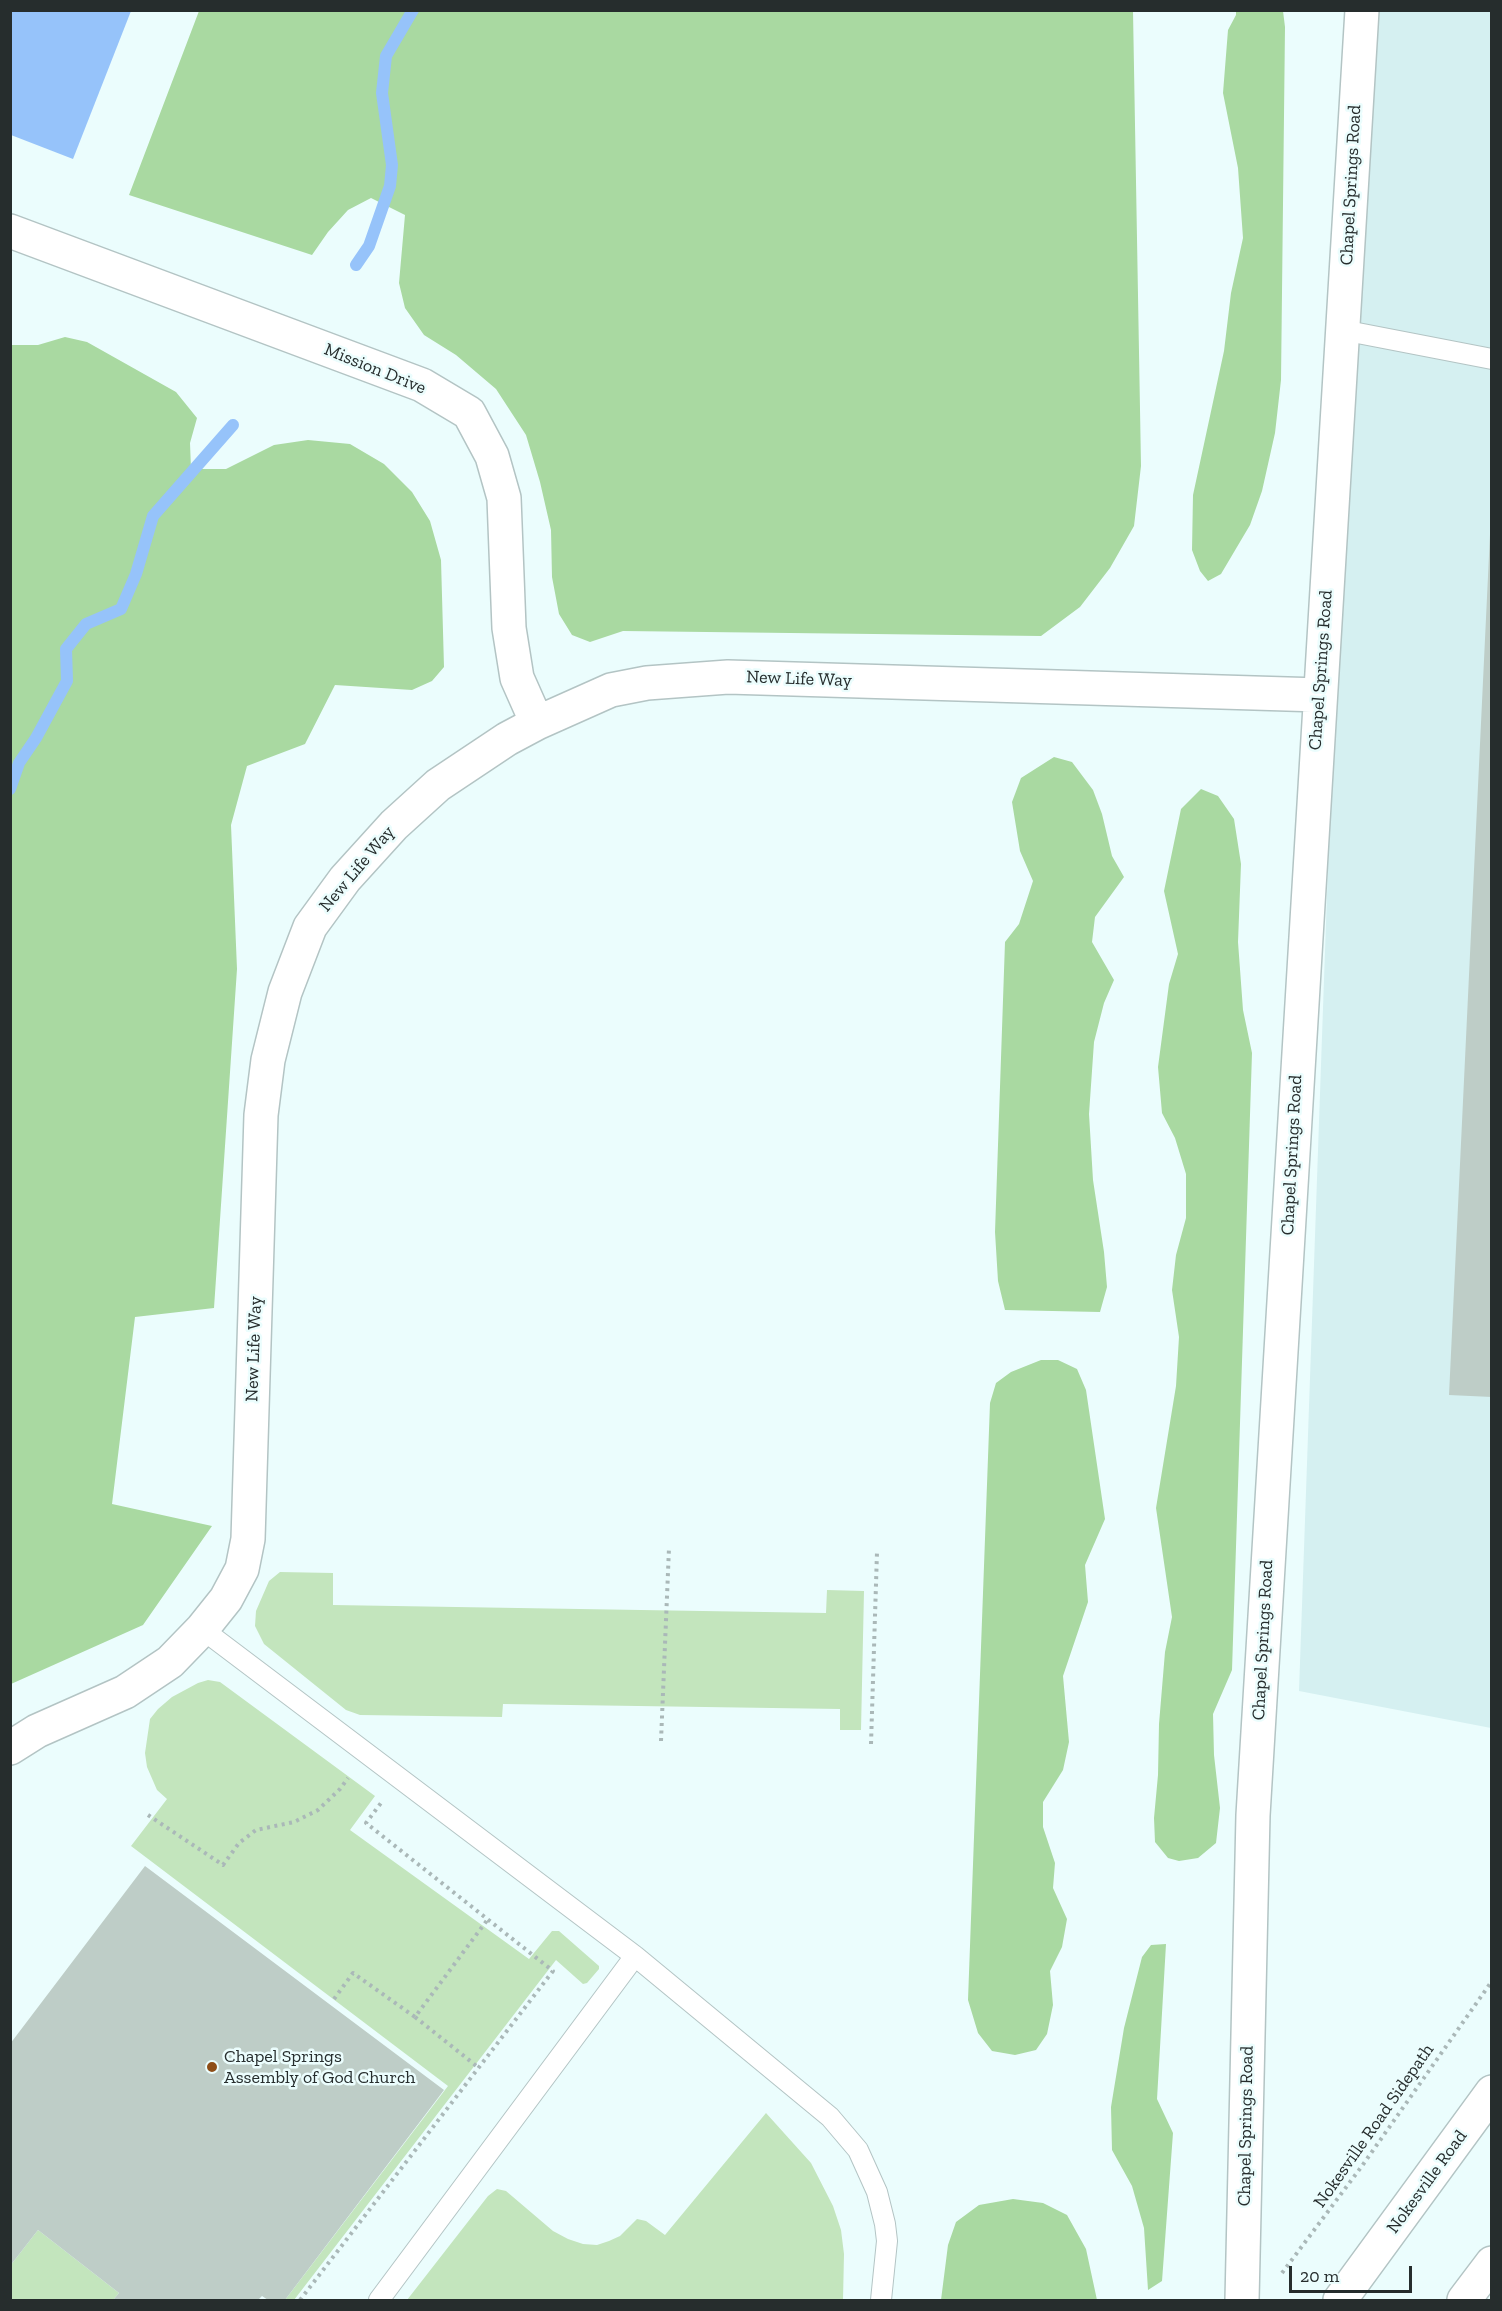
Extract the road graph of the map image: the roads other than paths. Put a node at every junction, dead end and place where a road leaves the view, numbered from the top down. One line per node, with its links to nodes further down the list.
1 (1362, 10): 3 (main road, Chapel Springs Road)
2 (10, 231): 6 (main road, Mission Drive)
3 (1342, 330): 4 (lane); 5 (main road, Chapel Springs Road)
4 (1491, 359)
5 (1320, 695): 6 (main road, New Life Way); 14 (main road, Chapel Springs Road)
6 (537, 723): 7 (main road, New Life Way)
7 (202, 1629): 8 (main road, New Life Way); 9 (lane)
8 (10, 1748)
9 (635, 1956): 12 (lane); 13 (lane)
10 (1491, 2092): 15 (main road, Nokesville Road)
11 (1491, 2263): 16 (main road)
12 (380, 2301)
13 (881, 2301)
14 (1242, 2301)
15 (1340, 2301)
16 (1464, 2301)

